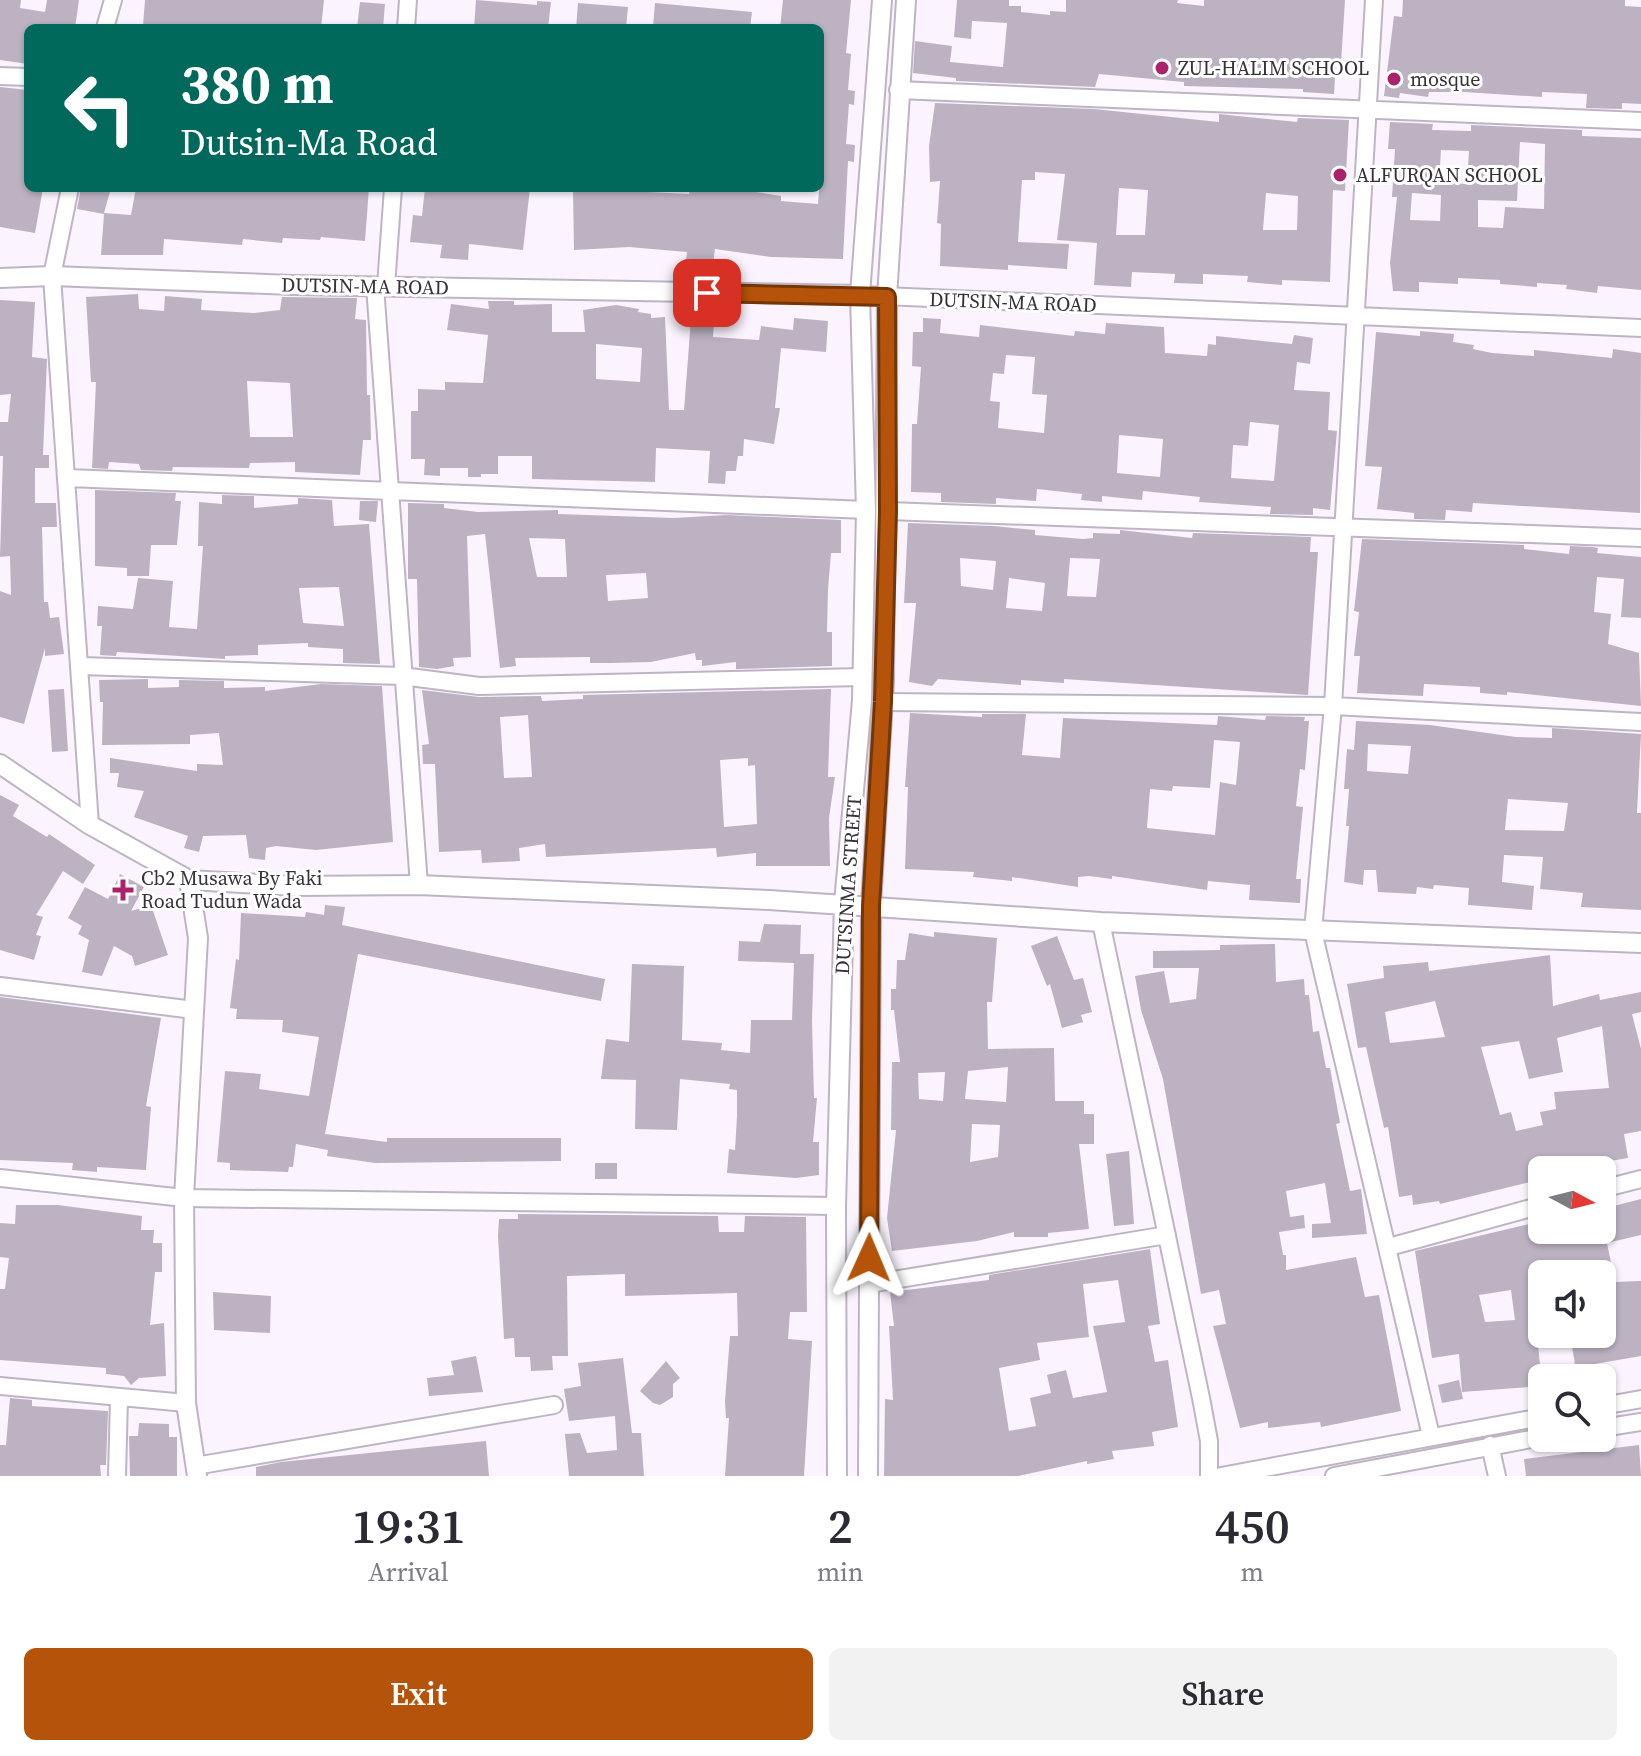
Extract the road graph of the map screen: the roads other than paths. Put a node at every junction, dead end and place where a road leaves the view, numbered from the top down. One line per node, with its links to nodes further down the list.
1 (113, 0): 6 (street)
2 (408, 0): 7 (street)
3 (882, 0): 18 (street, DUTSINMA STREET)
4 (906, 0): 10 (street, DUTSINMA STREET)
5 (1374, 0): 11 (street)
6 (106, 24)
7 (406, 24)
8 (0, 76): 9 (street)
9 (24, 77)
10 (898, 90): 11 (street); 19 (street, DUTSINMA STREET)
11 (1367, 110): 12 (street); 20 (street)
12 (1641, 121)
13 (69, 192): 15 (street)
14 (392, 192): 17 (street)
15 (52, 276): 16 (street, DUTSIN-MA ROAD); 17 (street, DUTSIN-MA ROAD); 22 (street)
16 (0, 278)
17 (380, 286): 18 (street, DUTSIN-MA ROAD); 23 (street)
18 (860, 295): 19 (street, DUTSIN-MA ROAD); 24 (street, DUTSINMA STREET)
19 (887, 297): 20 (street, DUTSIN-MA ROAD); 25 (street, DUTSINMA STREET)
20 (1356, 317): 21 (street, DUTSIN-MA ROAD); 26 (street)
21 (1641, 328)
22 (68, 478): 23 (street); 28 (street)
23 (387, 492): 24 (street); 29 (street)
24 (866, 510): 30 (street, DUTSINMA STREET)
25 (888, 511): 26 (street); 31 (street, DUTSINMA STREET)
26 (1344, 526): 27 (street); 32 (street)
27 (1641, 538)
28 (81, 666): 29 (street); 35 (street)
29 (402, 676): 30 (street); 37 (street)
30 (862, 677): 38 (street, DUTSINMA STREET)
31 (883, 702): 32 (street); 39 (street, DUTSINMA STREET)
32 (1333, 706): 33 (street); 41 (street)
33 (1641, 722)
34 (0, 764): 35 (street)
35 (90, 825): 36 (street)
36 (189, 880): 37 (street); 44 (street)
37 (419, 885): 38 (street)
38 (844, 903): 39 (street); 49 (street, DUTSINMA STREET)
39 (871, 906): 40 (street); 53 (street, DUTSINMA STREET)
40 (1101, 922): 41 (street); 51 (street)
41 (1313, 931): 42 (street); 52 (street)
42 (1641, 943)
43 (0, 986): 44 (street)
44 (194, 1010): 48 (street)
45 (0, 1178): 48 (street)
46 (1641, 1179): 47 (street)
47 (1616, 1185)
48 (184, 1198): 49 (street); 57 (street)
49 (836, 1206): 68 (street, DUTSINMA STREET)
50 (1528, 1209): 52 (street)
51 (1167, 1235): 53 (street); 70 (street)
52 (1389, 1247): 63 (street)
53 (869, 1284): 69 (street, DUTSINMA STREET)
54 (0, 1386): 55 (street)
55 (119, 1398): 57 (street); 67 (street)
56 (1641, 1399): 58 (street)
57 (186, 1403): 66 (street)
58 (1616, 1403)
59 (554, 1405): 66 (street)
60 (1528, 1419): 63 (street)
61 (1641, 1422): 62 (street)
62 (1616, 1426)
63 (1431, 1436): 71 (street)
64 (1528, 1439): 65 (street)
65 (1490, 1445): 72 (street); 73 (street)
66 (196, 1471)
67 (117, 1476)
68 (837, 1476)
69 (868, 1476)
70 (1209, 1476)
71 (1221, 1476)
72 (1334, 1476)
73 (1497, 1476)

